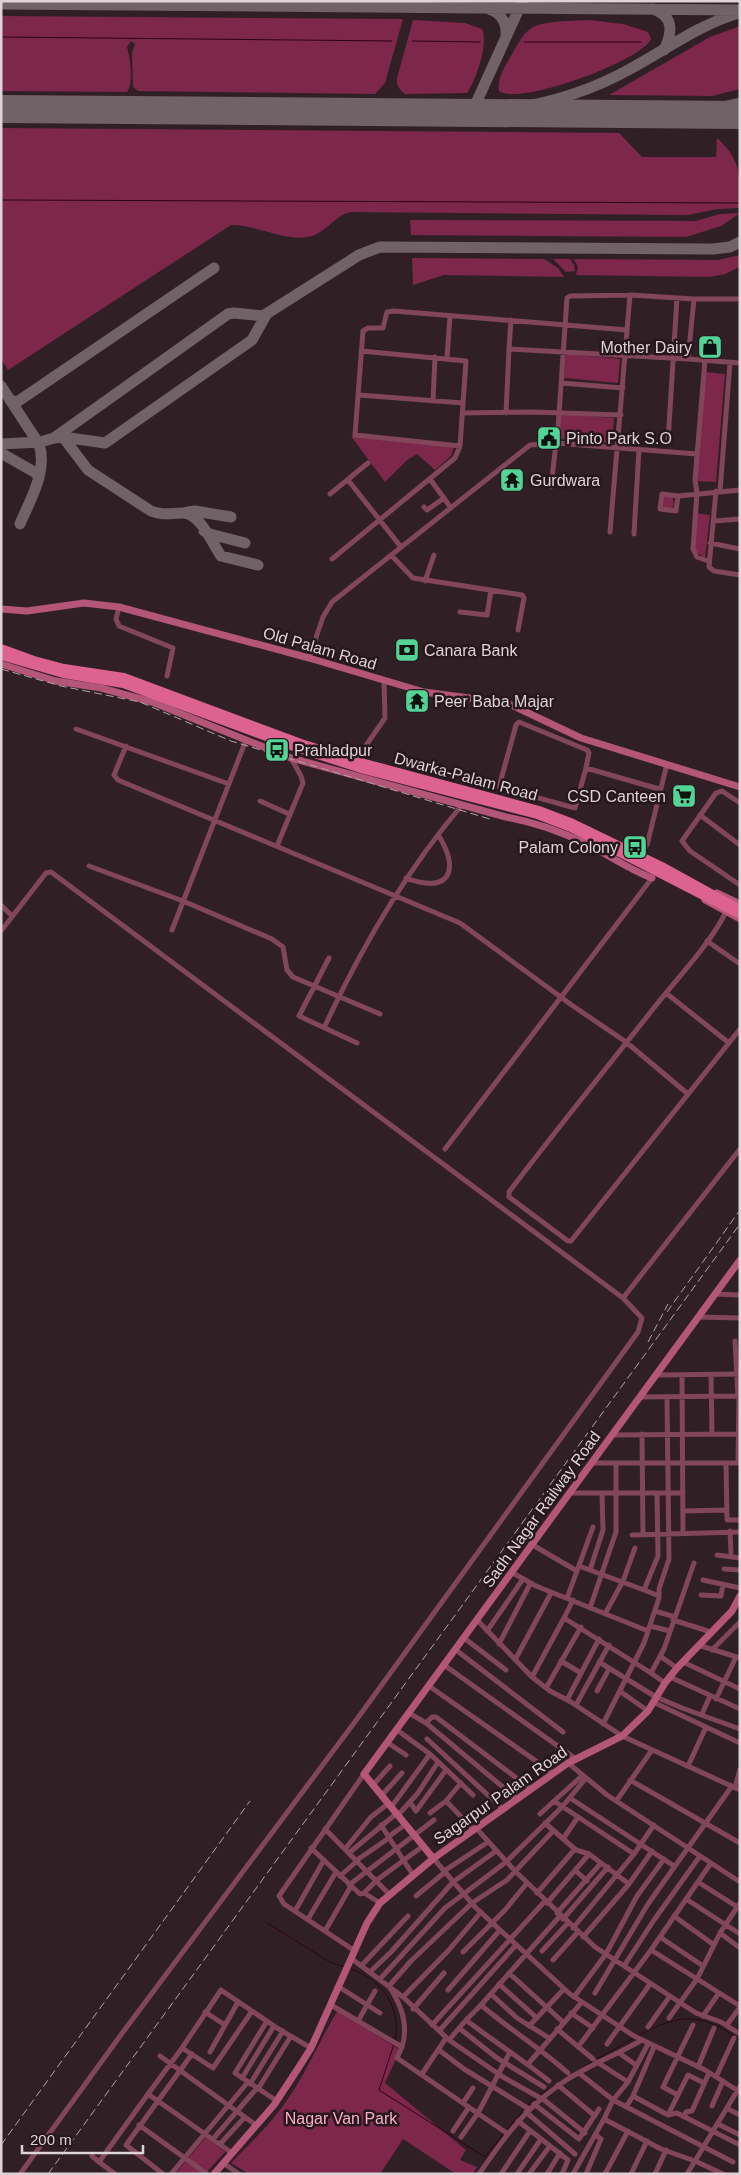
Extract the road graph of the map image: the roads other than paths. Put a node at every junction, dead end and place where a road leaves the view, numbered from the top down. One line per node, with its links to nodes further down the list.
1 (630, 295): 2 (street); 7 (street); 8 (street)
2 (677, 298): 3 (street); 15 (street)
3 (694, 299): 4 (street); 16 (street)
4 (740, 299)
5 (450, 316): 6 (street); 10 (street); 14 (street)
6 (511, 320): 7 (street); 9 (street)
7 (565, 324): 8 (street); 11 (street)
8 (627, 330): 13 (street)
9 (510, 349): 11 (street); 26 (street)
10 (361, 351): 12 (street); 22 (street)
11 (564, 352): 13 (street); 20 (street)
12 (436, 357): 14 (street); 23 (street)
13 (625, 357): 15 (street); 21 (street)
14 (447, 358): 24 (street)
15 (672, 358): 16 (street); 29 (street)
16 (688, 359): 17 (street)
17 (705, 360): 18 (street); 34 (street)
18 (730, 363): 19 (street); 41 (street)
19 (740, 363)
20 (561, 383): 21 (street); 27 (street)
21 (623, 388): 28 (street)
22 (359, 395): 23 (street); 31 (street)
23 (432, 401): 24 (street)
24 (463, 403): 25 (street)
25 (463, 413): 26 (street); 31 (street)
26 (506, 413): 27 (street)
27 (559, 413): 28 (street); 30 (street)
28 (621, 415): 32 (street)
29 (668, 441)
30 (557, 443): 32 (street); 38 (street); 48 (street)
31 (460, 446): 36 (street)
32 (617, 447): 33 (street); 52 (street)
33 (639, 449): 34 (street); 53 (street)
34 (697, 454): 43 (street)
35 (368, 463): 37 (street)
36 (430, 479): 39 (street); 50 (street)
37 (348, 480): 44 (street); 50 (street)
38 (551, 487)
39 (437, 488): 42 (street); 46 (street)
40 (740, 490): 41 (street)
41 (718, 491): 43 (street); 51 (street)
42 (431, 492)
43 (697, 493): 45 (street); 60 (street)
44 (330, 494)
45 (678, 496)
46 (444, 498): 47 (street); 48 (street)
47 (424, 507)
48 (450, 508): 55 (street)
49 (740, 519): 51 (street)
50 (380, 520): 55 (street); 59 (street)
51 (714, 521): 54 (street)
52 (610, 532)
53 (634, 534)
54 (710, 543): 56 (street); 60 (street)
55 (401, 546): 57 (street)
56 (740, 549)
57 (391, 555): 62 (street); 70 (street)
58 (434, 555): 62 (street)
59 (332, 559)
60 (708, 561): 61 (street)
61 (740, 575)
62 (425, 581): 63 (street)
63 (491, 590): 66 (street); 67 (street)
64 (119, 607): 65 (street, Old Palam Road); 70 (street, Old Palam Road); 72 (street)
65 (1, 609)
66 (460, 612)
67 (518, 630)
68 (1, 648): 78 (main road, Dwarka-Palam Road)
69 (1, 656): 97 (main road, Dwarka-Palam Road)
70 (309, 658): 73 (street, Old Palam Road)
71 (1, 664): 75 (street)
72 (166, 676)
73 (384, 680): 78 (street); 79 (street, Old Palam Road)
74 (76, 729): 76 (street)
75 (246, 740): 77 (street); 81 (street)
76 (126, 746): 81 (street); 89 (street)
77 (291, 758): 86 (street); 87 (street)
78 (356, 760): 97 (main road, Dwarka-Palam Road)
79 (667, 764): 82 (street, Old Palam Road); 83 (street)
80 (586, 768): 80 (street); 83 (street)
81 (229, 784): 89 (street)
82 (740, 787)
83 (659, 789): 91 (street)
84 (260, 801): 87 (street)
85 (740, 803): 88 (street)
86 (462, 805): 90 (street); 96 (street)
87 (289, 814): 93 (street)
88 (700, 815): 92 (street); 98 (street)
89 (215, 820): 93 (street); 101 (street)
90 (439, 836): 95 (street); 95 (street)
91 (647, 845)
92 (740, 845)
93 (277, 846): 100 (street)
94 (89, 866): 101 (street)
95 (406, 878): 100 (street)
96 (652, 878): 117 (street)
97 (686, 883): 99 (main road); 102 (street); 105 (street)
98 (740, 885)
99 (704, 892): 104 (main road); 106 (main road)
100 (394, 895): 116 (street); 117 (street)
101 (183, 901): 109 (street); 114 (street)
102 (740, 904)
103 (1, 905): 107 (street)
104 (740, 909)
105 (726, 912): 108 (street); 111 (street)
106 (740, 915)
107 (12, 916): 110 (street); 132 (street)
108 (740, 919)
109 (172, 930)
110 (1, 932)
111 (707, 941): 113 (street); 115 (street)
112 (329, 958): 114 (street)
113 (740, 964)
114 (315, 988): 116 (street); 119 (street)
115 (666, 993): 121 (street); 123 (street)
116 (338, 997): 118 (street); 119 (street)
117 (561, 997): 121 (street); 125 (street)
118 (380, 1014)
119 (324, 1028): 122 (street)
120 (740, 1029): 123 (street)
121 (626, 1042): 124 (street); 124 (street)
122 (357, 1043)
123 (728, 1043): 124 (street)
124 (688, 1094)
125 (445, 1149)
126 (740, 1149): 132 (street)
127 (740, 1260): 128 (street, Sadh Nagar Railway Road)
128 (730, 1273): 129 (street); 130 (street, Sadh Nagar Railway Road)
129 (740, 1273)
130 (714, 1294): 131 (street); 133 (street, Sadh Nagar Railway Road)
131 (740, 1295)
132 (623, 1298): 543 (street)
133 (698, 1317): 134 (street); 137 (street, Sadh Nagar Railway Road)
134 (740, 1318)
135 (735, 1341): 136 (street)
136 (738, 1374): 138 (street); 140 (street)
137 (657, 1375): 139 (street); 141 (street, Sadh Nagar Railway Road)
138 (711, 1375): 139 (street); 144 (street)
139 (682, 1376): 143 (street)
140 (739, 1396): 144 (street); 150 (street)
141 (640, 1397): 142 (street); 145 (street, Sadh Nagar Railway Road)
142 (667, 1397): 143 (street); 147 (street)
143 (682, 1397): 144 (street); 148 (street)
144 (711, 1397): 149 (street)
145 (612, 1434): 146 (street); 151 (street, Sadh Nagar Railway Road)
146 (642, 1434): 147 (street); 153 (street)
147 (667, 1434): 148 (street); 154 (street)
148 (682, 1434): 149 (street); 155 (street)
149 (712, 1434): 150 (street)
150 (739, 1434): 157 (street)
151 (591, 1463): 152 (street); 158 (street, Sadh Nagar Railway Road)
152 (616, 1463): 153 (street); 160 (street)
153 (643, 1463): 154 (street); 161 (street)
154 (668, 1463): 155 (street); 163 (street)
155 (682, 1463): 156 (street); 164 (street)
156 (726, 1463): 157 (street); 165 (street)
157 (739, 1463)
158 (569, 1493): 159 (street); 176 (street, Sadh Nagar Railway Road)
159 (602, 1493): 160 (street); 184 (street)
160 (616, 1493): 161 (street); 187 (street)
161 (643, 1493): 162 (street); 175 (street)
162 (656, 1493): 163 (street); 172 (street)
163 (668, 1493): 164 (street); 173 (street)
164 (683, 1493): 166 (street)
165 (726, 1510): 166 (street); 167 (street)
166 (683, 1511): 171 (street)
167 (740, 1520)
168 (592, 1527): 182 (street)
169 (730, 1531): 170 (street); 171 (street); 178 (street)
170 (740, 1532)
171 (683, 1533): 173 (street)
172 (658, 1534): 173 (street); 175 (street); 194 (street)
173 (668, 1534): 197 (street)
174 (632, 1535): 175 (street)
175 (643, 1535)
176 (531, 1544): 182 (street); 186 (street, Sadh Nagar Railway Road)
177 (635, 1548): 190 (street)
178 (731, 1553)
179 (718, 1555): 180 (street)
180 (740, 1558)
181 (694, 1563): 206 (street)
182 (578, 1568): 184 (street); 199 (street)
183 (724, 1569): 185 (street)
184 (590, 1570): 187 (street)
185 (740, 1570)
186 (511, 1572): 188 (street); 207 (street, Sadh Nagar Railway Road)
187 (603, 1574): 190 (street); 200 (street)
188 (523, 1579): 191 (street); 211 (street)
189 (703, 1580): 192 (street)
190 (623, 1581): 194 (street); 203 (street)
191 (530, 1584): 195 (street); 216 (street)
192 (723, 1584): 193 (street); 196 (street)
193 (740, 1588)
194 (644, 1590): 197 (street)
195 (551, 1593): 199 (street); 223 (street)
196 (701, 1595)
197 (659, 1596): 201 (street)
198 (740, 1596): 202 (street, Sagarpur Palam Road)
199 (570, 1599): 200 (street); 205 (street)
200 (590, 1608): 203 (street)
201 (655, 1611): 206 (street); 210 (street)
202 (732, 1611): 204 (street); 213 (street, Sagarpur Palam Road)
203 (606, 1614): 210 (street)
204 (740, 1614)
205 (564, 1618): 209 (street); 234 (street)
206 (674, 1618): 212 (street); 213 (street)
207 (477, 1620): 211 (street); 214 (street, Sadh Nagar Railway Road)
208 (740, 1622): 220 (street)
209 (580, 1627): 215 (street); 224 (street)
210 (649, 1628): 212 (street); 227 (street)
211 (487, 1631): 216 (street)
212 (670, 1631): 221 (street)
213 (712, 1632): 218 (street, Sagarpur Palam Road)
214 (464, 1638): 219 (street, Sadh Nagar Railway Road); 231 (street)
215 (600, 1640): 217 (street); 232 (street)
216 (499, 1644): 223 (street)
217 (608, 1645): 225 (street); 227 (street)
218 (698, 1645): 220 (street); 226 (street, Sagarpur Palam Road)
219 (456, 1650): 228 (street, Sadh Nagar Railway Road); 258 (street)
220 (712, 1650): 222 (street)
221 (660, 1656): 229 (street); 233 (street)
222 (738, 1658): 237 (street)
223 (515, 1660): 234 (street)
224 (561, 1661): 232 (street); 240 (street)
225 (599, 1662): 230 (street); 248 (street)
226 (683, 1662): 229 (street, Sagarpur Palam Road); 237 (street)
227 (636, 1663): 233 (street); 236 (street)
228 (444, 1665): 239 (street, Sadh Nagar Railway Road); 266 (street)
229 (677, 1668): 235 (street, Sagarpur Palam Road)
230 (609, 1669): 236 (street); 242 (street)
231 (506, 1670)
232 (581, 1673): 247 (street)
233 (651, 1673): 238 (street)
234 (532, 1677): 240 (street)
235 (670, 1677): 238 (street, Sagarpur Palam Road); 244 (street)
236 (627, 1680): 243 (street); 245 (street)
237 (724, 1682): 241 (street); 246 (street)
238 (665, 1683): 245 (street, Sagarpur Palam Road)
239 (429, 1686): 251 (street, Sadh Nagar Railway Road); 274 (street)
240 (546, 1688): 247 (street)
241 (740, 1689)
242 (597, 1691)
243 (621, 1692): 250 (street); 254 (street)
244 (710, 1696): 246 (street); 252 (street)
245 (655, 1699): 250 (street, Sagarpur Palam Road); 252 (street); 255 (street)
246 (716, 1699): 249 (street)
247 (567, 1700): 248 (street)
248 (576, 1705): 254 (street)
249 (740, 1709)
250 (648, 1711): 259 (street, Sagarpur Palam Road)
251 (409, 1713): 253 (street); 257 (street, Sadh Nagar Railway Road)
252 (702, 1714): 256 (street)
253 (426, 1723): 280 (street); 284 (street)
254 (604, 1724): 259 (street)
255 (706, 1727): 262 (street); 270 (street)
256 (740, 1728)
257 (397, 1730): 261 (street, Sadh Nagar Railway Road); 264 (street)
258 (563, 1732)
259 (622, 1736): 263 (street); 266 (street, Sagarpur Palam Road)
260 (427, 1739): 292 (street)
261 (388, 1743): 265 (street); 275 (street, Sadh Nagar Railway Road)
262 (740, 1743)
263 (652, 1750): 270 (street); 277 (street)
264 (430, 1754): 267 (street); 290 (street)
265 (406, 1755)
266 (576, 1759): 268 (street, Sagarpur Palam Road)
267 (438, 1762): 272 (street); 289 (street)
268 (568, 1763): 274 (street, Sagarpur Palam Road); 276 (street)
269 (390, 1766): 279 (street)
270 (688, 1766): 281 (street)
271 (740, 1769): 281 (street)
272 (446, 1770): 278 (street); 289 (street)
273 (402, 1773): 283 (street)
274 (554, 1773): 280 (street, Sagarpur Palam Road)
275 (364, 1774): 279 (street); 304 (street)
276 (584, 1777): 285 (street); 286 (street); 288 (street)
277 (630, 1780): 286 (street); 300 (street)
278 (461, 1783): 282 (street); 287 (street)
279 (373, 1785): 283 (street)
280 (531, 1788): 284 (street, Sagarpur Palam Road)
281 (736, 1788): 300 (street)
282 (473, 1794)
283 (382, 1795): 290 (street)
284 (516, 1798): 292 (street, Sagarpur Palam Road)
285 (570, 1798): 291 (street); 311 (street)
286 (617, 1800): 301 (street)
287 (446, 1801): 293 (street); 303 (street)
288 (554, 1801): 291 (street); 295 (street)
289 (410, 1802): 294 (street)
290 (390, 1805): 294 (street); 317 (street)
291 (562, 1807): 296 (street); 298 (street)
292 (502, 1808): 303 (street, Sagarpur Palam Road)
293 (430, 1813)
294 (398, 1814): 299 (street); 302 (street)
295 (540, 1814)
296 (578, 1817): 308 (street); 321 (street)
297 (434, 1820): 306 (street)
298 (545, 1823): 305 (street); 328 (street)
299 (406, 1824): 306 (street); 307 (street)
300 (705, 1824): 310 (street); 313 (street)
301 (654, 1825): 311 (street); 313 (street)
302 (381, 1826): 307 (street); 317 (street)
303 (474, 1828): 309 (street); 323 (street, Sagarpur Palam Road)
304 (325, 1829): 314 (street); 317 (street)
305 (552, 1830): 308 (street); 336 (street)
306 (414, 1834): 312 (street); 315 (street)
307 (389, 1837): 315 (street); 326 (street)
308 (563, 1839): 316 (street)
309 (488, 1842): 318 (street); 335 (street)
310 (740, 1843)
311 (640, 1844): 319 (street); 321 (street)
312 (423, 1846): 323 (street); 327 (street)
313 (688, 1847): 322 (street); 331 (street)
314 (311, 1848): 325 (street); 358 (street)
315 (396, 1848): 327 (street); 333 (street)
316 (575, 1849): 320 (street); 348 (street)
317 (347, 1851): 326 (street)
318 (496, 1851): 328 (street); 342 (street)
319 (652, 1851): 324 (street); 346 (street)
320 (589, 1854): 329 (street); 334 (street)
321 (634, 1854): 338 (street)
322 (700, 1856): 330 (street); 387 (street)
323 (433, 1858): 335 (street); 339 (street, Sagarpur Palam Road)
324 (664, 1859): 331 (street); 382 (street)
325 (324, 1860): 337 (street); 358 (street)
326 (357, 1860): 333 (street); 337 (street)
327 (404, 1860): 339 (street); 340 (street)
328 (506, 1862): 336 (street); 350 (street)
329 (601, 1863): 332 (street); 341 (street)
330 (711, 1863): 343 (street); 344 (street)
331 (674, 1866): 384 (street)
332 (608, 1867): 338 (street); 361 (street)
333 (367, 1870): 340 (street); 347 (street)
334 (576, 1871): 341 (street); 354 (street)
335 (445, 1872): 342 (street); 352 (street)
336 (516, 1872): 345 (street); 356 (street)
337 (338, 1874): 347 (street); 363 (street)
338 (619, 1874): 346 (street); 366 (street)
339 (413, 1875): 351 (street, Sagarpur Palam Road)
340 (377, 1880): 349 (street); 351 (street)
341 (587, 1881): 361 (street)
342 (454, 1882): 350 (street); 389 (street)
343 (698, 1882): 353 (street); 357 (street)
344 (740, 1882)
345 (527, 1883): 348 (street); 364 (street)
346 (629, 1884): 371 (street)
347 (350, 1886): 349 (street); 368 (street)
348 (537, 1892): 354 (street)
349 (364, 1893): 355 (street)
350 (463, 1893): 356 (street); 393 (street)
351 (390, 1895): 355 (street, Sagarpur Palam Road)
352 (416, 1896)
353 (686, 1900): 362 (street); 365 (street)
354 (546, 1902): 361 (street); 373 (street)
355 (380, 1903): 378 (street, Sagarpur Palam Road)
356 (472, 1903): 359 (street); 397 (street)
357 (739, 1906): 365 (street)
358 (295, 1911): 363 (street)
359 (481, 1912): 364 (street); 406 (street)
360 (408, 1916): 386 (street)
361 (560, 1916): 366 (street); 381 (street)
362 (674, 1916): 372 (street); 375 (street)
363 (308, 1919): 368 (street)
364 (491, 1922): 367 (street); 380 (street)
365 (726, 1925): 369 (street); 370 (street)
366 (573, 1928): 371 (street); 379 (street); 383 (street)
367 (500, 1930): 373 (street); 400 (street)
368 (326, 1931): 378 (street)
369 (720, 1933): 375 (street); 376 (street)
370 (740, 1934)
371 (583, 1937): 382 (street)
372 (660, 1937): 377 (street); 388 (street)
373 (511, 1940): 374 (street); 430 (street)
374 (516, 1945): 381 (street); 442 (street)
375 (714, 1945): 388 (street)
376 (740, 1948)
377 (651, 1950): 390 (street); 394 (street)
378 (355, 1951): 385 (street, Sagarpur Palam Road)
379 (542, 1951)
380 (463, 1952)
381 (526, 1954): 392 (street); 399 (street)
382 (606, 1954): 384 (street); 407 (street)
383 (553, 1960)
384 (615, 1960): 387 (street); 402 (street)
385 (351, 1961): 386 (street); 398 (street, Sagarpur Palam Road)
386 (362, 1966): 389 (street)
387 (624, 1966): 390 (street)
388 (703, 1966): 394 (street)
389 (370, 1972): 393 (street)
390 (633, 1972): 396 (street); 421 (street)
391 (444, 1973): 415 (street)
392 (508, 1973): 395 (street); 416 (street)
393 (380, 1979): 397 (street)
394 (696, 1979): 404 (street); 410 (street)
395 (499, 1984): 403 (street); 423 (street)
396 (650, 1984): 405 (street); 435 (street)
397 (389, 1986): 406 (street); 449 (street)
398 (339, 1987): 411 (street, Sagarpur Palam Road); 412 (street)
399 (564, 1989): 407 (street); 416 (street)
400 (448, 1990)
401 (375, 1991): 412 (street)
402 (594, 1993)
403 (490, 1994): 413 (street); 434 (street)
404 (719, 1994): 414 (street); 422 (street)
405 (670, 1996): 410 (street); 436 (street)
406 (403, 1997): 415 (street)
407 (574, 1997): 409 (street)
408 (238, 2002): 417 (street); 418 (street); 429 (street)
409 (582, 2002): 420 (street); 421 (street)
410 (680, 2002): 422 (street); 424 (street)
411 (331, 2005): 427 (street); 454 (street, Sagarpur Palam Road)
412 (368, 2005): 419 (street); 427 (street)
413 (481, 2005): 425 (street); 455 (street)
414 (740, 2007): 432 (street)
415 (413, 2008): 430 (street)
416 (547, 2008): 423 (street); 428 (street)
417 (252, 2011): 426 (street); 460 (street)
418 (205, 2012): 429 (street); 453 (street)
419 (380, 2013)
420 (571, 2013): 428 (street); 438 (street)
421 (602, 2015): 435 (street); 438 (street)
422 (703, 2016): 432 (street)
423 (538, 2018): 434 (street)
424 (669, 2018)
425 (466, 2020): 437 (street); 458 (street)
426 (267, 2021): 433 (street); 475 (street)
427 (358, 2021): 449 (street)
428 (563, 2022): 440 (street)
429 (225, 2025): 457 (street)
430 (432, 2025): 442 (street)
431 (693, 2025): 462 (street)
432 (727, 2025): 443 (street)
433 (274, 2026): 441 (street); 475 (street)
434 (530, 2026): 445 (street)
435 (620, 2026): 446 (street); 450 (street)
436 (648, 2027)
437 (459, 2028): 448 (street); 464 (street)
438 (593, 2028): 452 (street)
439 (714, 2028): 468 (street)
440 (557, 2029): 445 (street); 452 (street)
441 (283, 2031): 444 (street); 480 (street)
442 (440, 2031): 448 (street)
443 (740, 2034)
444 (291, 2036): 454 (street); 485 (street)
445 (549, 2038): 455 (street)
446 (638, 2038): 451 (street); 459 (street)
447 (734, 2038): 476 (street)
448 (448, 2039): 456 (street); 474 (street)
449 (397, 2044): 473 (street)
450 (607, 2044)
451 (651, 2045): 462 (street); 467 (street); 490 (street)
452 (578, 2046): 463 (street)
453 (182, 2048): 460 (street); 465 (street)
454 (311, 2048): 494 (street, Sagarpur Palam Road)
455 (540, 2048): 466 (street); 470 (street)
456 (439, 2050): 473 (street); 483 (street)
457 (210, 2052)
458 (510, 2052): 464 (street); 466 (street)
459 (620, 2053): 463 (street); 467 (street)
460 (192, 2054): 469 (street)
461 (160, 2056): 465 (street)
462 (678, 2058): 468 (street); 489 (street)
463 (595, 2060): 471 (street); 479 (street)
464 (505, 2062): 474 (street); 484 (street)
465 (172, 2064): 469 (street); 488 (street)
466 (528, 2064): 477 (street)
467 (636, 2065): 479 (street)
468 (698, 2067): 472 (street)
469 (180, 2070): 492 (street); 496 (street)
470 (568, 2073)
471 (579, 2073): 482 (street); 493 (street)
472 (709, 2073): 476 (street); 481 (street)
473 (422, 2074): 495 (street)
474 (499, 2075): 483 (street); 491 (street)
475 (242, 2078): 480 (street)
476 (716, 2078): 478 (street)
477 (549, 2081)
478 (723, 2081): 487 (street); 498 (street)
479 (628, 2082): 493 (street)
480 (249, 2083): 485 (street); 496 (street)
481 (704, 2083): 489 (street); 509 (street)
482 (558, 2086): 491 (street); 508 (street)
483 (492, 2087): 501 (street); 505 (street)
484 (544, 2087)
485 (258, 2088): 494 (street); 504 (street)
486 (473, 2088): 495 (street)
487 (739, 2090): 503 (street)
488 (148, 2094): 492 (street); 540 (street)
489 (678, 2095): 506 (street)
490 (633, 2096): 500 (street); 506 (street)
491 (541, 2098): 497 (street); 521 (street)
492 (157, 2100): 514 (street); 522 (street)
493 (613, 2100): 500 (street); 511 (street)
494 (277, 2101): 515 (street, Sagarpur Palam Road)
495 (463, 2103): 499 (street)
496 (228, 2104): 504 (street); 522 (street)
497 (534, 2104): 501 (street); 521 (street)
498 (712, 2106)
499 (469, 2107): 505 (street); 516 (street)
500 (626, 2107): 532 (street)
501 (527, 2109): 512 (street); 536 (street)
502 (600, 2109): 508 (street)
503 (728, 2109): 507 (street); 513 (street)
504 (237, 2110): 510 (street); 526 (street)
505 (478, 2113): 519 (street); 525 (street)
506 (668, 2115): 509 (street)
507 (740, 2115)
508 (595, 2116): 521 (street)
509 (684, 2116): 520 (street)
510 (245, 2117): 515 (street); 529 (street)
511 (604, 2119): 518 (street); 523 (street)
512 (518, 2122): 517 (street); 519 (street)
513 (718, 2124): 520 (street); 524 (street)
514 (139, 2125): 538 (street); 545 (street)
515 (256, 2125): 534 (street, Sagarpur Palam Road)
516 (454, 2131)
517 (530, 2131): 527 (street); 551 (street)
518 (628, 2131): 528 (street); 558 (street)
519 (506, 2132): 550 (street)
520 (713, 2132): 530 (street); 532 (street)
521 (585, 2133)
522 (206, 2134): 526 (street); 538 (street)
523 (596, 2135): 556 (street); 557 (street)
524 (740, 2135)
525 (461, 2137)
526 (213, 2139): 529 (street)
527 (541, 2139): 531 (street); 552 (street)
528 (647, 2141): 533 (street); 559 (street)
529 (220, 2144): 534 (street)
530 (740, 2145)
531 (550, 2146): 535 (street); 553 (street)
532 (703, 2146): 539 (street); 541 (street)
533 (666, 2150): 539 (street); 560 (street)
534 (232, 2153): 542 (street, Sagarpur Palam Road)
535 (560, 2153): 554 (street); 555 (street)
536 (576, 2154)
537 (92, 2156): 540 (street)
538 (185, 2157): 546 (street); 547 (street)
539 (695, 2161): 561 (street); 562 (street)
540 (99, 2162): 544 (street)
541 (733, 2162)
542 (223, 2163): 548 (street, Sagarpur Palam Road); 549 (street)
543 (20, 2174)
544 (115, 2174)
545 (163, 2174)
546 (171, 2174)
547 (207, 2174)
548 (214, 2174)
549 (239, 2174)
550 (479, 2174)
551 (501, 2174)
552 (517, 2174)
553 (529, 2174)
554 (547, 2174)
555 (562, 2174)
556 (573, 2174)
557 (586, 2174)
558 (605, 2174)
559 (631, 2174)
560 (655, 2174)
561 (687, 2174)
562 (723, 2174)

